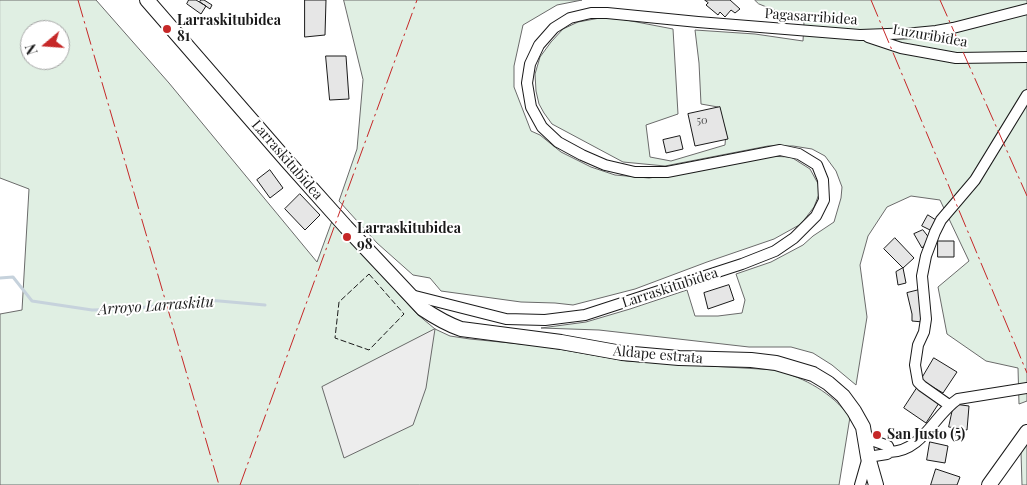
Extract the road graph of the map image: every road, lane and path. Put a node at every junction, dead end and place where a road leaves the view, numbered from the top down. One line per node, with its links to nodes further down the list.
1 (147, 0): 7 (street, Larraskitubidea)
2 (1027, 8): 4 (street, Pagasarribidea)
3 (591, 13): 4 (street, Pagasarribidea); 7 (street, Larraskitubidea)
4 (860, 35): 5 (street, Luzuribidea)
5 (1027, 57)
6 (1027, 96): 9 (street)
7 (409, 295): 11 (street, Aldape estrata)
8 (1027, 388): 9 (street)
9 (949, 405): 12 (street)
10 (1027, 432): 16 (street)
11 (866, 438): 12 (street); 13 (street, Aldape estrata)
12 (890, 452): 13 (street)
13 (868, 457): 14 (street); 15 (street, Aldape estrata)
14 (860, 485)
15 (876, 485)
16 (989, 485)

